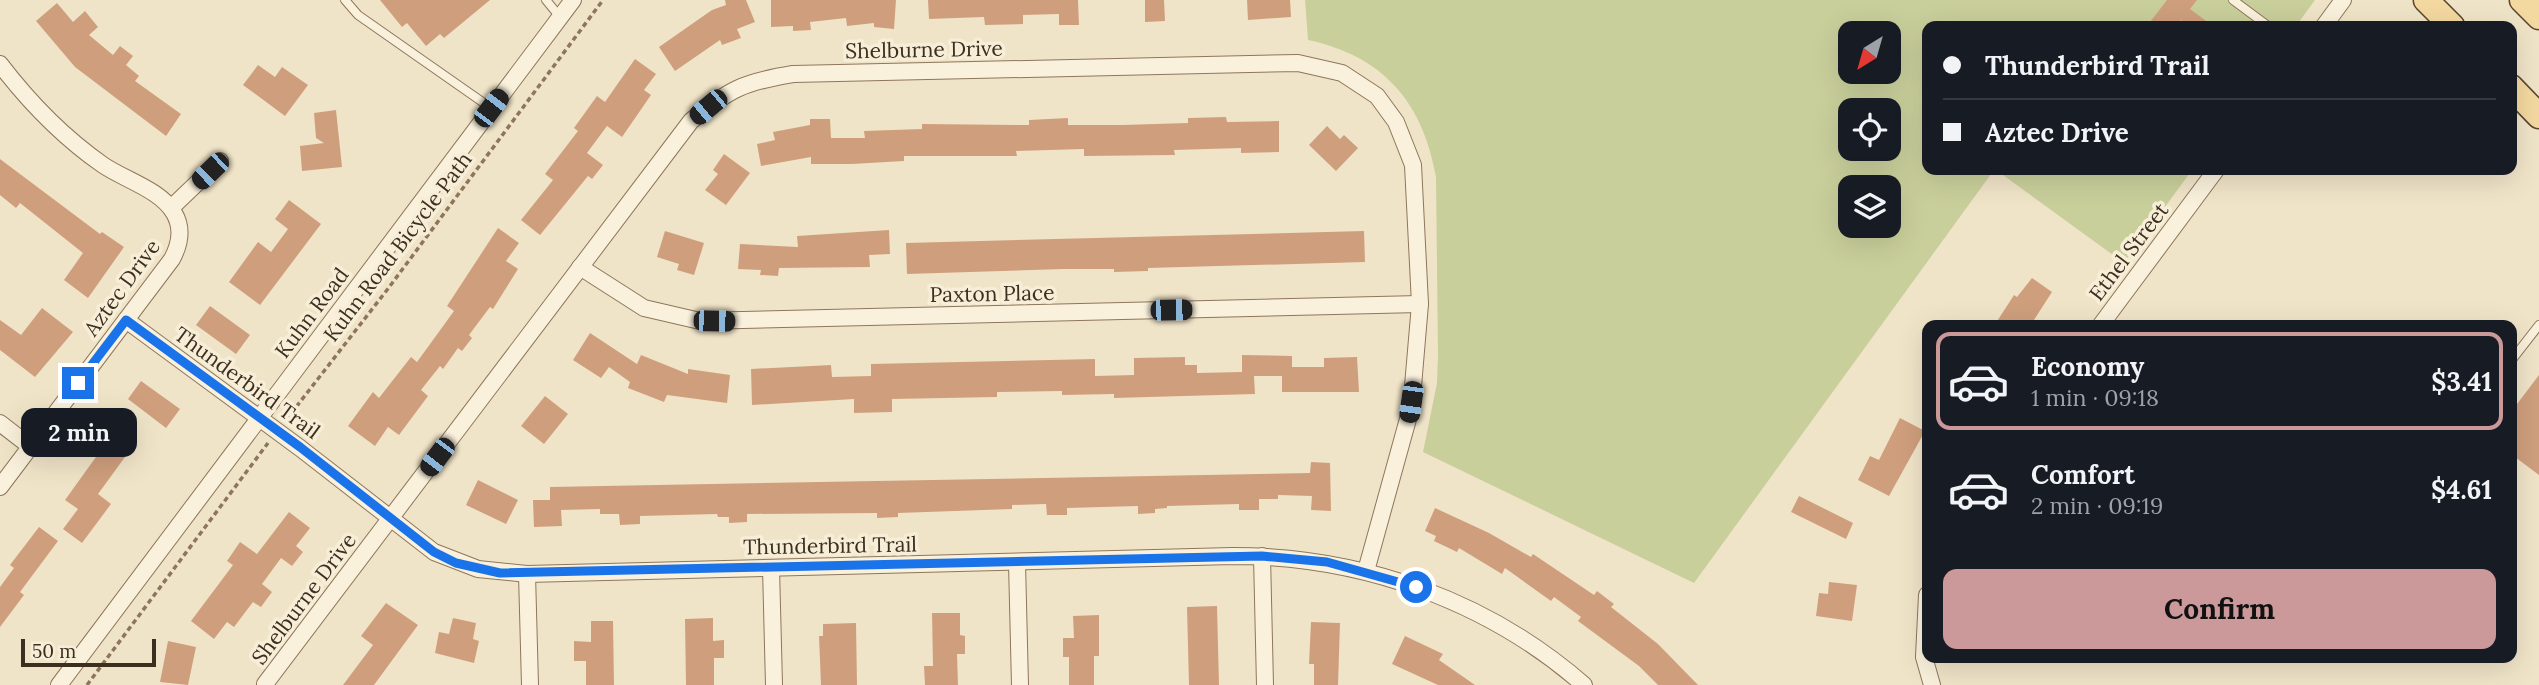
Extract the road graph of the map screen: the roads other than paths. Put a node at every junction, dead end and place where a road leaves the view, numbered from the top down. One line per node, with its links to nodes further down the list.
1 (345, 0): 15 (lane)
2 (546, 0): 8 (lane)
3 (573, 0): 8 (street, Kuhn Road)
4 (2233, 0): 10 (lane)
5 (2343, 0): 11 (street)
6 (2426, 0): 12 (main road)
7 (2522, 0): 9 (main road)
8 (560, 17): 15 (street, Kuhn Road)
9 (2539, 17)
10 (2261, 21)
11 (2328, 21)
12 (2447, 21)
13 (0, 64): 19 (street)
14 (2517, 93): 16 (main road)
15 (491, 108): 26 (street, Kuhn Road)
16 (2539, 116)
17 (220, 161): 19 (street)
18 (2212, 175): 23 (street, Ethel Street)
19 (171, 208): 22 (street, Aztec Drive)
20 (580, 267): 21 (street, Paxton Place); 21 (street, Shelburne Drive); 30 (street, Shelburne Drive)
21 (1420, 304): 34 (street, Shelburne Drive)
22 (126, 320): 26 (street, Thunderbird Trail); 28 (street, Aztec Drive)
23 (2104, 320)
24 (2539, 325): 25 (lane)
25 (2517, 353)
26 (259, 418): 30 (street, Thunderbird Trail); 38 (street, Kuhn Road)
27 (0, 423): 28 (street)
28 (31, 447): 29 (street, Aztec Drive)
29 (0, 487)
30 (391, 518): 35 (street, Thunderbird Trail); 37 (street, Shelburne Drive)
31 (1262, 556): 32 (street, Thunderbird Trail); 34 (street, Thunderbird Trail); 42 (street)
32 (1017, 563): 33 (street, Thunderbird Trail); 41 (street)
33 (771, 568): 35 (street, Thunderbird Trail); 40 (street)
34 (1366, 571): 43 (street, Thunderbird Trail)
35 (527, 574): 39 (street)
36 (1926, 663): 44 (street)
37 (265, 684)
38 (59, 685)
39 (530, 685)
40 (774, 685)
41 (1020, 685)
42 (1265, 685)
43 (1584, 685)
44 (1932, 685)

